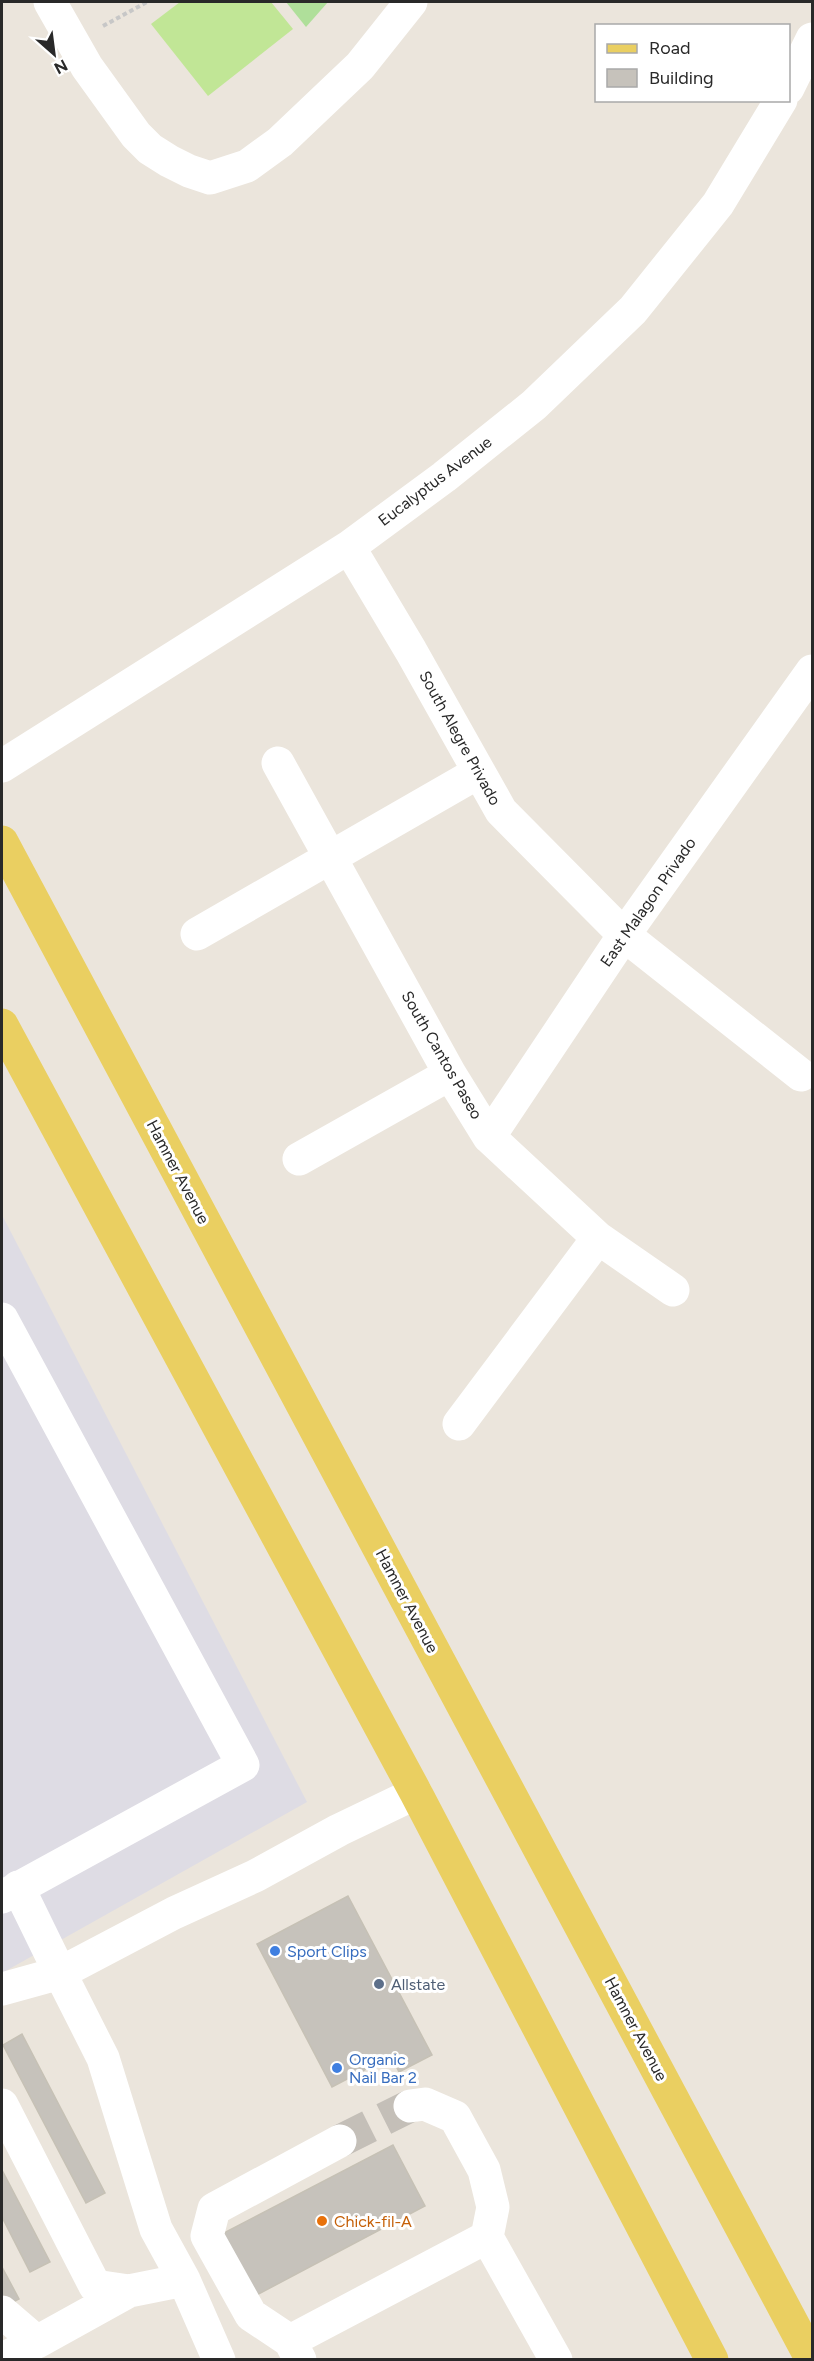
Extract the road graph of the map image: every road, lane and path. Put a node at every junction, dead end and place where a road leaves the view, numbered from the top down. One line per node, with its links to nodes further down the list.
1 (50, 2): 5 (street)
2 (147, 2): 5 (path)
3 (411, 2): 5 (street)
4 (813, 39): 6 (street)
5 (73, 42)
6 (790, 86)
7 (780, 102): 8 (street, Eucalyptus Avenue)
8 (349, 547): 11 (street, Eucalyptus Avenue); 12 (street, South Alegre Privado)
9 (813, 671): 16 (street, East Malagon Privado)
10 (278, 762): 14 (street, South Cantos Paseo)
11 (2, 766)
12 (478, 772): 14 (street); 16 (street, South Alegre Privado)
13 (2, 842): 43 (main road, Hamner Avenue)
14 (332, 858): 15 (street); 18 (street, South Cantos Paseo)
15 (197, 934)
16 (624, 935): 19 (street, South Alegre Privado); 20 (street, East Malagon Privado)
17 (2, 1025): 26 (main road)
18 (450, 1074): 20 (street, South Cantos Paseo); 21 (street)
19 (801, 1075)
20 (489, 1137): 22 (street, South Cantos Paseo)
21 (299, 1159)
22 (598, 1238): 23 (street, South Cantos Paseo); 25 (street)
23 (673, 1290)
24 (2, 1319): 27 (street)
25 (459, 1424)
26 (416, 1793): 28 (street); 42 (main road)
27 (10, 1892): 28 (street)
28 (60, 1973): 29 (street); 34 (street)
29 (2, 1989)
30 (2, 2105): 35 (street)
31 (410, 2106): 33 (street)
32 (340, 2142): 38 (street)
33 (487, 2238): 38 (street); 41 (street)
34 (184, 2280): 35 (street); 40 (street)
35 (129, 2291): 37 (street)
36 (2, 2312): 37 (street)
37 (37, 2342): 39 (street)
38 (295, 2350)
39 (2, 2359)
40 (219, 2360)
41 (556, 2360)
42 (712, 2360)
43 (812, 2360)

